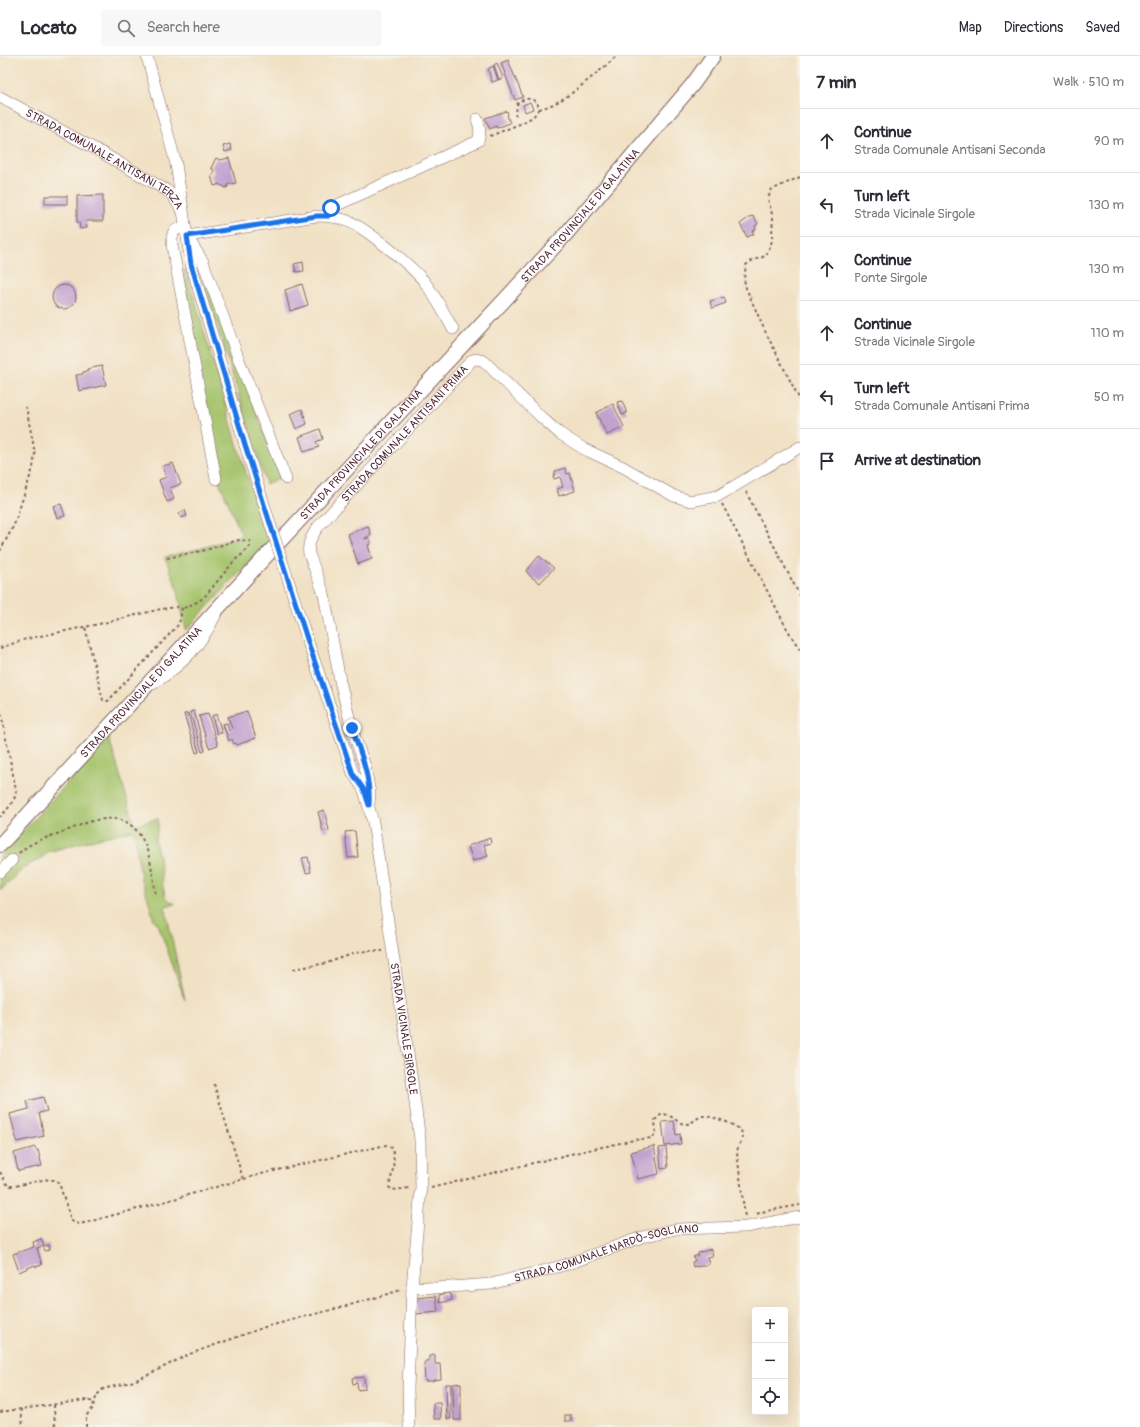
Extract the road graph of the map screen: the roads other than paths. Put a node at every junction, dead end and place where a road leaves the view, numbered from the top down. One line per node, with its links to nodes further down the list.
1 (148, 56): 5 (street)
2 (713, 56): 18 (main road, STRADA PROVINCIALE DI GALATINA)
3 (0, 97): 6 (street, STRADA COMUNALE ANTISANI TERZA)
4 (477, 119): 8 (street)
5 (178, 179): 6 (street); 7 (street)
6 (166, 190): 7 (street, STRADA COMUNALE ANTISANI TERZA)
7 (183, 213): 9 (street)
8 (328, 216): 9 (street); 13 (street)
9 (186, 232): 10 (street); 11 (street); 12 (street)
10 (203, 262): 11 (street); 16 (street)
11 (191, 264): 12 (street); 17 (street, STRADA VICINALE SIRGOLE, bridge)
12 (176, 266): 15 (street)
13 (453, 329)
14 (800, 446): 17 (street, STRADA COMUNALE ANTISANI PRIMA)
15 (216, 479)
16 (286, 479)
17 (369, 805): 22 (street, STRADA VICINALE SIRGOLE)
18 (0, 845)
19 (12, 860): 20 (street)
20 (0, 872)
21 (800, 1217): 22 (street, STRADA COMUNALE NARDÒ-SOGLIANO)
22 (412, 1287): 23 (street, STRADA VICINALE SIRGOLE)
23 (409, 1427)

